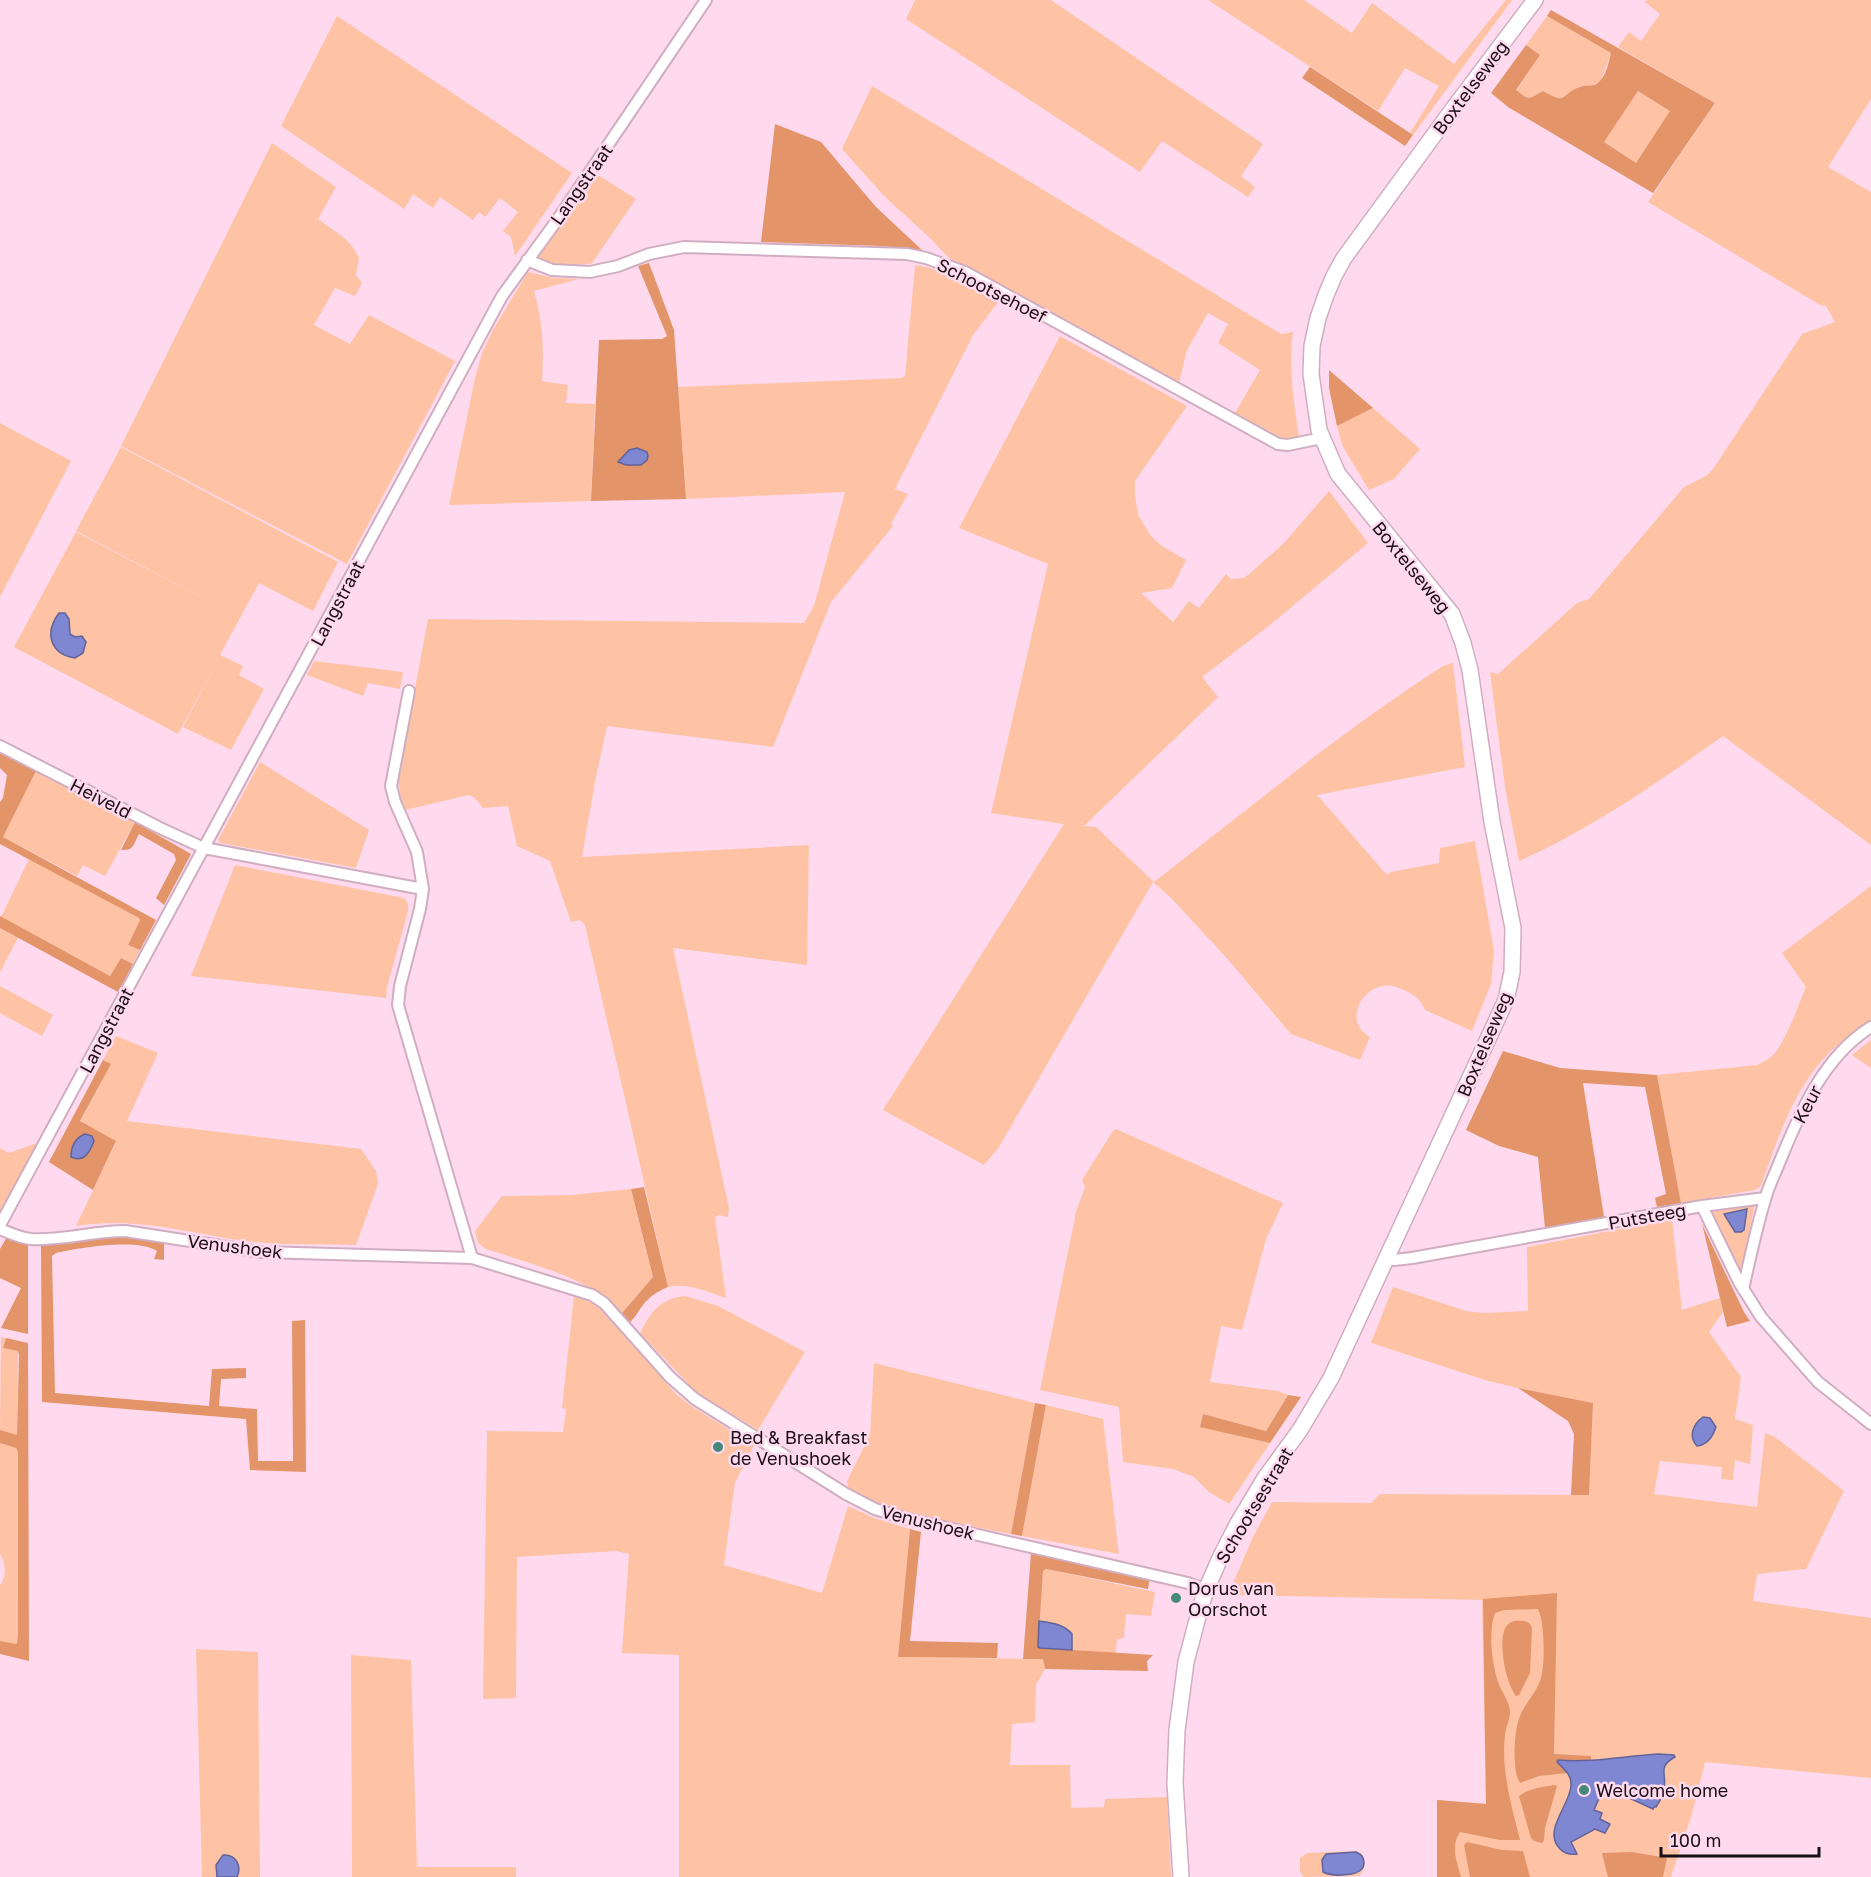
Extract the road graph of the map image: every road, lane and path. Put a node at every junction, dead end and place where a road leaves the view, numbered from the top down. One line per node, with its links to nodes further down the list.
1 (706, 0): 3 (street, Langstraat)
2 (1535, 0): 4 (main road, Boxtelseweg)
3 (528, 260): 4 (street, Schootsehoef); 7 (street, Langstraat)
4 (1322, 438): 14 (main road, Boxtelseweg)
5 (409, 691): 8 (street)
6 (0, 746): 7 (street, Heiveld)
7 (204, 848): 8 (street); 12 (street, Langstraat)
8 (423, 889): 13 (street)
9 (1871, 1027): 10 (street, Keur)
10 (1765, 1198): 11 (street); 15 (street, Keur)
11 (1702, 1206): 14 (street, Putsteeg); 15 (street, Putsteeg)
12 (0, 1227): 13 (street, Venushoek)
13 (472, 1258): 17 (street, Venushoek)
14 (1388, 1258): 17 (main road, Schootsestraat)
15 (1743, 1289): 16 (street, Putsteeg)
16 (1871, 1424)
17 (1206, 1590): 18 (main road, Schootsestraat)
18 (1181, 1877)

